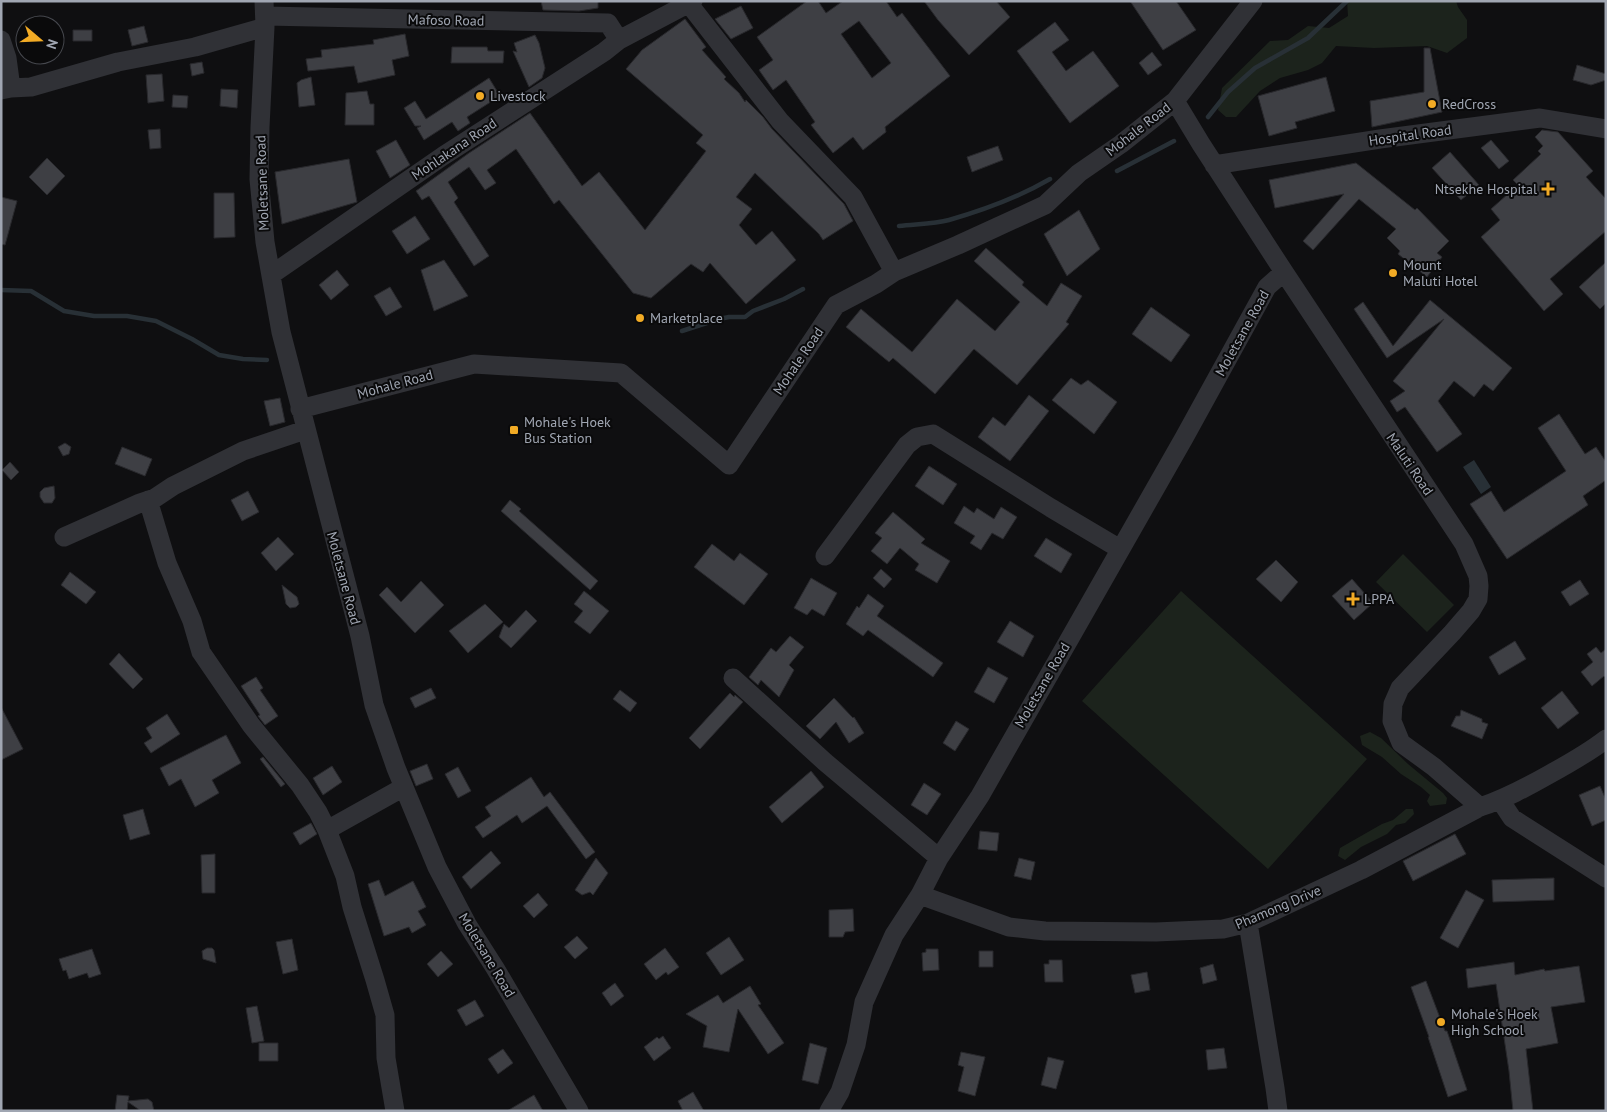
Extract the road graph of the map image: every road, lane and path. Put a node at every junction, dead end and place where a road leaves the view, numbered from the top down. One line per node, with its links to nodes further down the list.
1 (1253, 1): 7 (street, Mohale Road)
2 (691, 2): 5 (street, Mohlakana Road); 10 (street)
3 (264, 15): 5 (street, Mafoso Road); 6 (street); 12 (street, Moletsane Road)
4 (1, 40): 6 (street)
5 (619, 40): 12 (street, Mohlakana Road)
6 (6, 89)
7 (1175, 101): 9 (street, Maluti Road); 10 (street, Mohale Road)
8 (1606, 129): 9 (street, Hospital Road)
9 (1214, 165): 11 (street, Maluti Road)
10 (894, 272): 13 (street, Mohale Road)
11 (1284, 272): 17 (street, Moletsane Road); 23 (street, Maluti Road)
12 (270, 275): 13 (street, Moletsane Road)
13 (300, 409): 14 (street, Moletsane Road)
14 (305, 430): 15 (street); 21 (street, Moletsane Road)
15 (148, 500): 16 (street); 24 (street)
16 (64, 537)
17 (1120, 549): 18 (street); 25 (street, Moletsane Road)
18 (825, 556)
19 (732, 678): 25 (street)
20 (1606, 739): 22 (street, Phamong Drive)
21 (404, 787): 24 (street); 30 (street, Moletsane Road)
22 (1500, 800): 23 (street, Phamong Drive); 26 (street)
23 (1480, 807): 28 (street, Phamong Drive)
24 (327, 830): 29 (street)
25 (939, 858): 27 (street, Moletsane Road)
26 (1606, 878)
27 (920, 895): 28 (street, Phamong Drive); 31 (street, Moletsane Road)
28 (1248, 923): 32 (street)
29 (395, 1111)
30 (579, 1111)
31 (829, 1111)
32 (1278, 1111)

